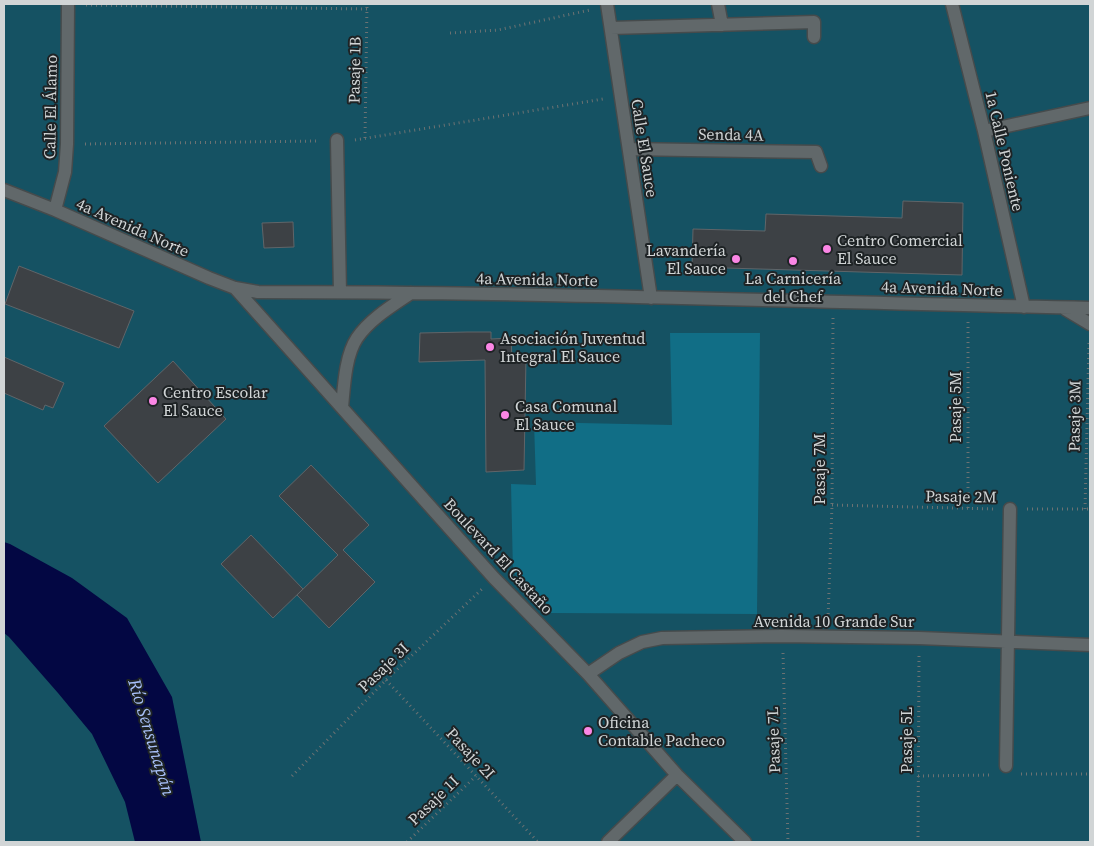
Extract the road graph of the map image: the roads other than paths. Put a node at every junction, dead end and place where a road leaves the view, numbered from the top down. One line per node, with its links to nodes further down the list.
1 (68, 4): 14 (street, Calle El Álamo)
2 (718, 4): 5 (street)
3 (952, 4): 9 (street, 1a Calle Poniente)
4 (607, 5): 6 (street, Calle El Sauce)
5 (722, 25): 6 (street); 7 (street)
6 (610, 28): 11 (street, Calle El Sauce)
7 (814, 37)
8 (1090, 108): 9 (street)
9 (984, 131): 19 (street, 1a Calle Poniente)
10 (338, 140): 16 (street)
11 (629, 149): 12 (street, Senda 4A); 18 (street, Calle El Sauce)
12 (821, 166)
13 (4, 190): 14 (street, 4a Avenida Norte)
14 (55, 210): 15 (street, 4a Avenida Norte)
15 (234, 288): 16 (street, 4a Avenida Norte); 23 (street, Boulevard El Castaño)
16 (340, 292): 17 (street, 4a Avenida Norte)
17 (411, 293): 18 (street, 4a Avenida Norte); 23 (street)
18 (652, 298): 19 (street, 4a Avenida Norte)
19 (1024, 307): 20 (street, 4a Avenida Norte)
20 (1063, 308): 21 (street, 4a Avenida Norte); 22 (street)
21 (1090, 308)
22 (1090, 323)
23 (342, 407): 27 (street, Boulevard El Castaño)
24 (1010, 509): 25 (street)
25 (1009, 642): 26 (street, Avenida 10 Grande Sur); 27 (street, Avenida 10 Grande Sur); 28 (street)
26 (1090, 645)
27 (588, 674): 29 (street, Boulevard El Castaño)
28 (1006, 766)
29 (677, 775): 30 (street); 31 (street, Boulevard El Castaño)
30 (608, 842)
31 (745, 842)

